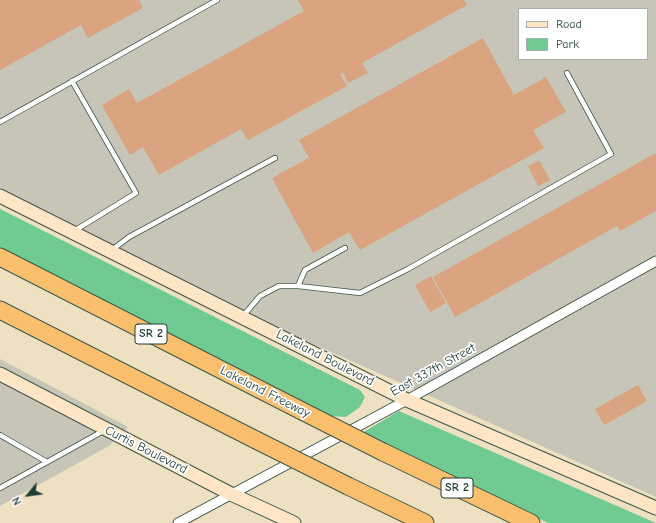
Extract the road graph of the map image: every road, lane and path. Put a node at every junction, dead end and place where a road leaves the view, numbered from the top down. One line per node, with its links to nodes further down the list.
1 (217, 0): 3 (lane)
2 (567, 73): 12 (lane)
3 (72, 81): 4 (lane); 7 (lane)
4 (0, 122)
5 (275, 158): 9 (lane)
6 (0, 196): 7 (street, Lakeland Boulevard)
7 (72, 232): 9 (street, Lakeland Boulevard)
8 (346, 248): 12 (lane)
9 (110, 251): 14 (street, Lakeland Boulevard)
10 (0, 257): 26 (highway, Lakeland Freeway / SR 2, bridge)
11 (656, 261): 16 (street, East 337th Street)
12 (298, 286): 14 (lane)
13 (0, 310): 25 (highway, bridge)
14 (242, 317): 16 (street, Lakeland Boulevard)
15 (0, 374): 17 (street, Curtis Boulevard)
16 (407, 400): 21 (street, East 337th Street); 22 (street, Lakeland Boulevard)
17 (106, 430): 19 (lane); 21 (street, Curtis Boulevard)
18 (0, 435): 19 (lane)
19 (47, 462): 20 (lane)
20 (0, 488)
21 (231, 494): 23 (street, East 337th Street); 24 (street, Curtis Boulevard)
22 (656, 507)
23 (178, 523)
24 (294, 523)
25 (425, 523)
26 (531, 523)

